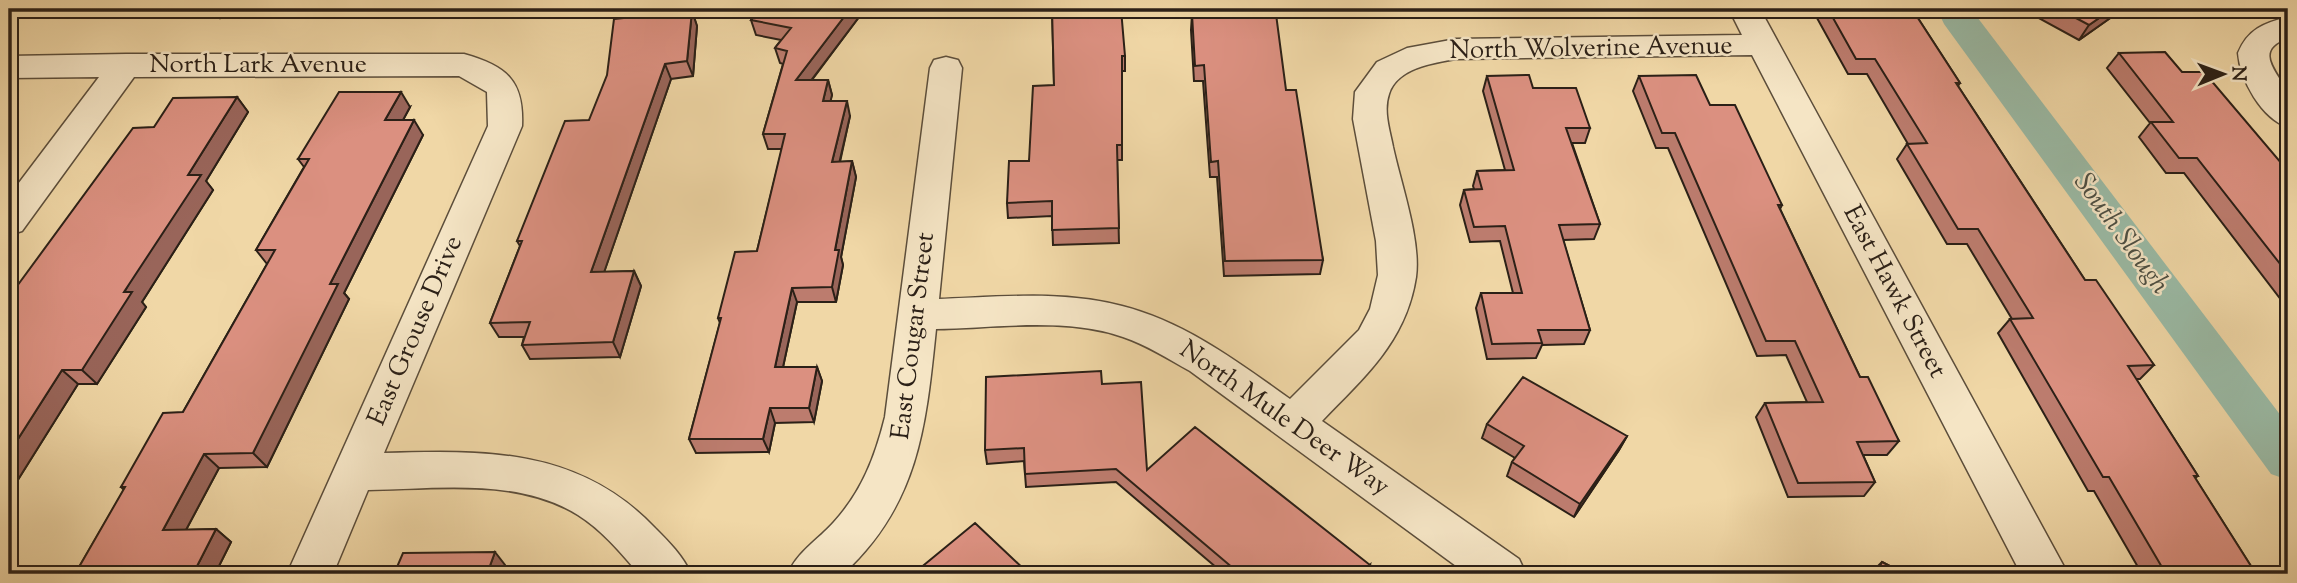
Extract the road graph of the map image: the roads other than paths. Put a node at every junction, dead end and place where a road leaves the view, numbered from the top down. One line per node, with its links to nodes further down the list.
1 (1744, 9): 3 (street, East Hawk Street)
2 (2288, 27): 8 (street)
3 (1763, 45): 11 (street, North Wolverine Avenue); 17 (street, East Hawk Street)
4 (126, 65): 5 (street, North Lark Avenue); 7 (street, North Lark Avenue); 9 (street)
5 (9, 67)
6 (946, 68): 10 (street, East Cougar Street)
7 (501, 86): 12 (street, East Grouse Drive)
8 (2288, 115)
9 (9, 222)
10 (918, 314): 11 (street, North Mule Deer Way); 15 (street, East Cougar Street)
11 (1293, 424): 16 (street, North Mule Deer Way)
12 (354, 472): 13 (street, East Grouse Drive); 14 (street)
13 (310, 574)
14 (668, 574)
15 (811, 574)
16 (1503, 574)
17 (2045, 574)

